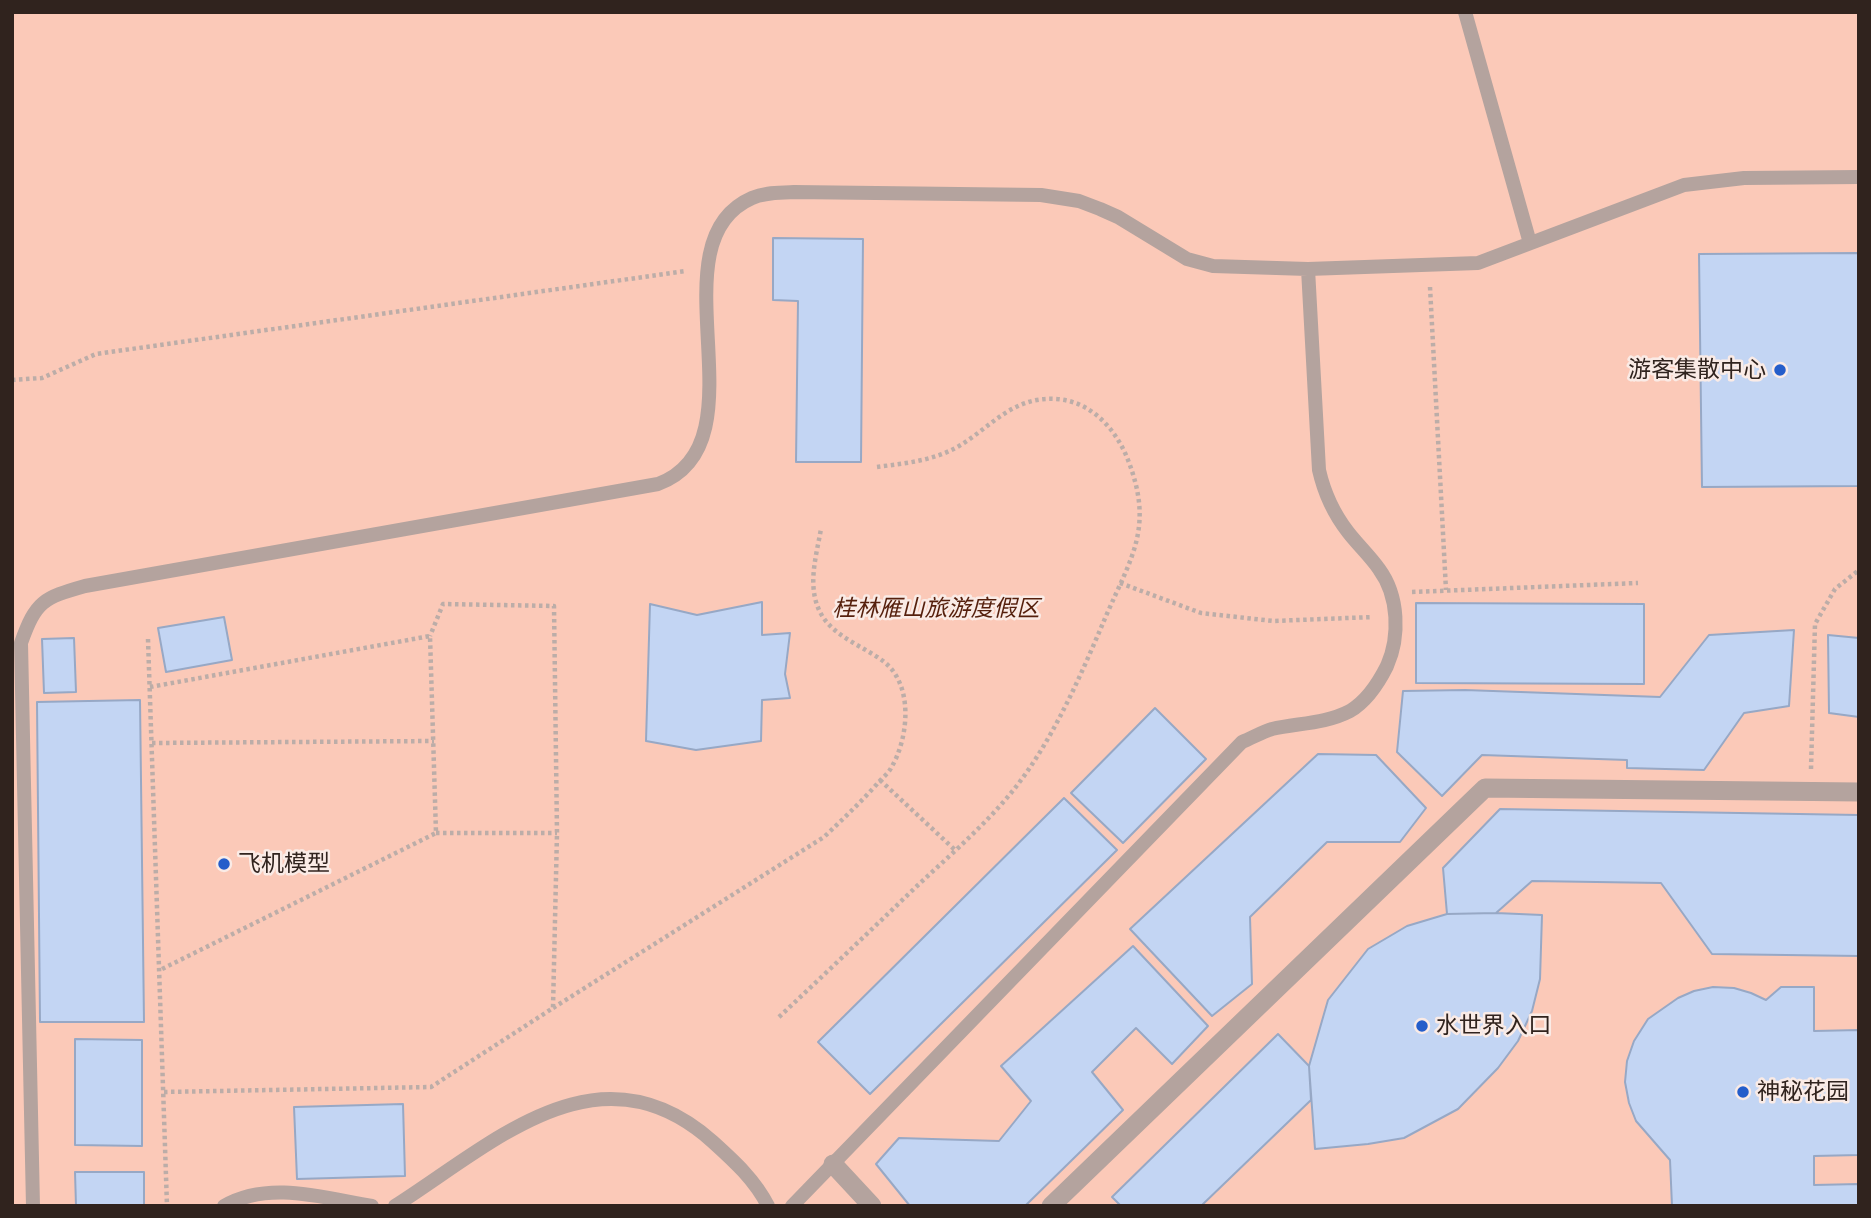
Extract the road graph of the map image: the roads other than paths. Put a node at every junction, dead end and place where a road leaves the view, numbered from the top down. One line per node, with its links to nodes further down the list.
1 (1465, 12): 3 (lane)
2 (1859, 177): 3 (lane)
3 (1530, 243): 4 (lane)
4 (1308, 269): 6 (lane); 7 (lane)
5 (1859, 792): 14 (street)
6 (833, 1164): 12 (lane); 13 (street)
7 (33, 1206)
8 (224, 1206): 9 (lane)
9 (372, 1206)
10 (395, 1206): 11 (lane)
11 (768, 1206)
12 (792, 1206)
13 (872, 1206)
14 (1051, 1206)

